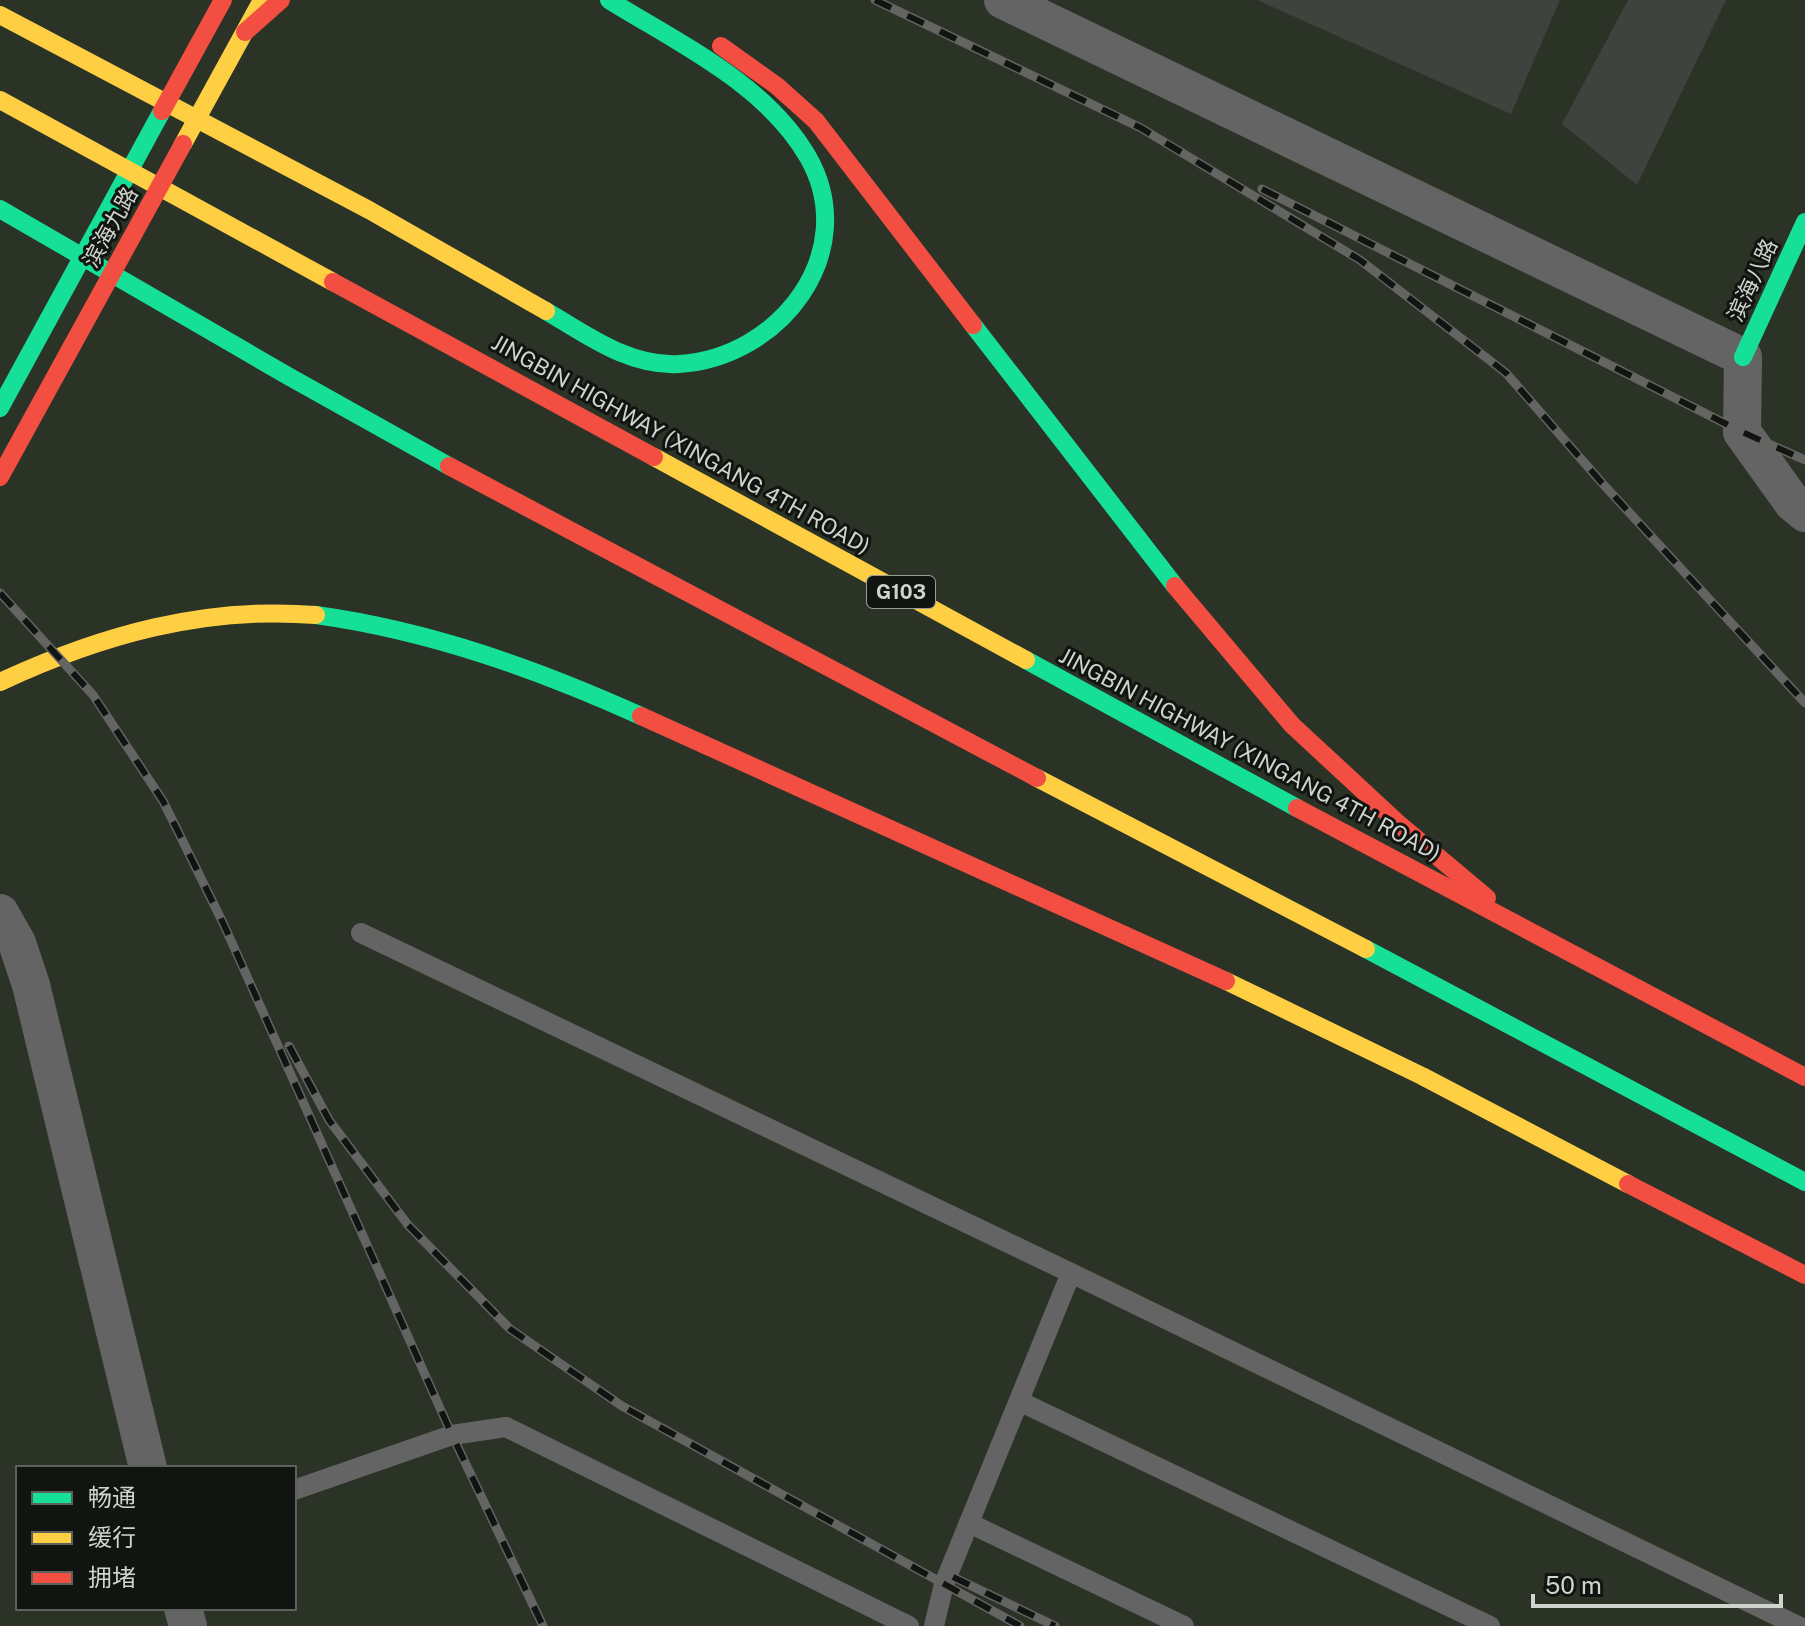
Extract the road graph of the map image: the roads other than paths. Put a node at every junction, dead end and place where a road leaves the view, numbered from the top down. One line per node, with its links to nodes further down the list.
1 (223, 0): 13 (main road, 滨海九路)
2 (262, 0): 7 (main road, 滨海九路)
3 (281, 0): 7 (main road)
4 (609, 0): 6 (main road)
5 (1003, 0): 12 (street)
6 (0, 15)
7 (245, 32): 14 (main road, 滨海九路)
8 (701, 33): 18 (main road)
9 (0, 100): 18 (main road, JINGBIN HIGHWAY (XINGANG 4TH ROAD) / G103)
10 (0, 209): 21 (main road)
11 (1805, 222): 12 (main road, 滨海八路)
12 (1743, 357): 15 (street)
13 (0, 408)
14 (0, 477)
15 (1805, 513)
16 (0, 682): 23 (main road)
17 (0, 913): 25 (street)
18 (1521, 926): 20 (main road, JINGBIN HIGHWAY (XINGANG 4TH ROAD) / G103)
19 (361, 933): 22 (lane)
20 (1805, 1077)
21 (1805, 1182)
22 (1071, 1273): 24 (lane); 32 (lane)
23 (1805, 1275)
24 (1019, 1401): 27 (lane); 31 (lane)
25 (148, 1466)
26 (296, 1489): 28 (lane)
27 (969, 1523): 29 (lane); 30 (lane)
28 (909, 1626)
29 (934, 1626)
30 (1184, 1626)
31 (1490, 1626)
32 (1798, 1626)

